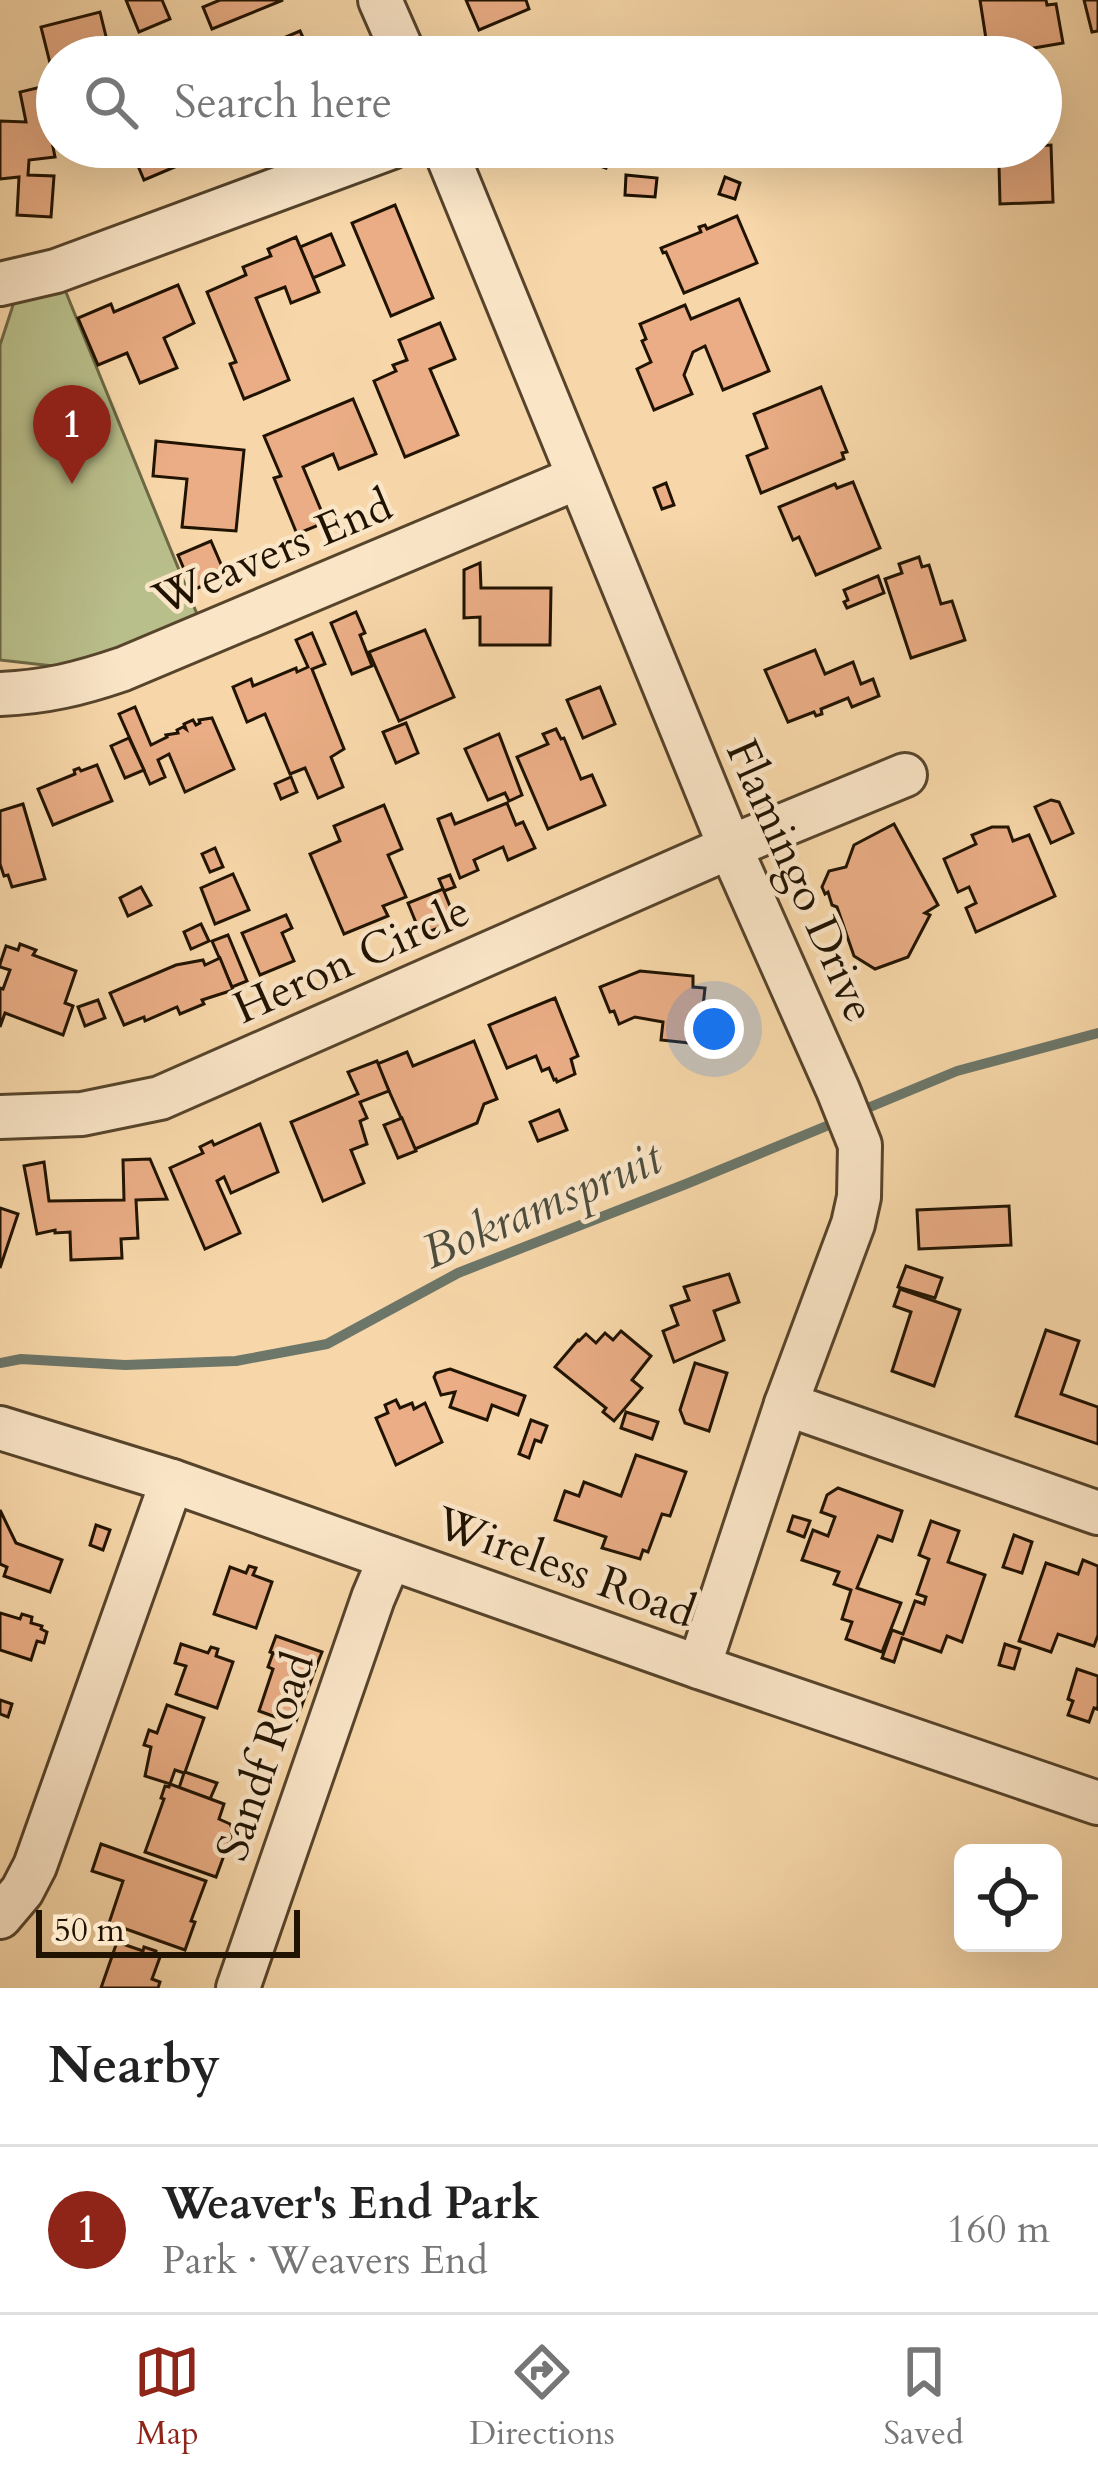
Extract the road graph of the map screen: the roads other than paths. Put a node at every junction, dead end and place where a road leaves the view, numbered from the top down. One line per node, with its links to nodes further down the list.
1 (380, 0): 2 (street)
2 (396, 36)
3 (335, 168): 5 (street)
4 (452, 168): 6 (street, Flamingo Drive)
5 (0, 284)
6 (577, 478): 7 (street, Weavers End); 9 (street, Flamingo Drive)
7 (0, 694)
8 (904, 776): 9 (street, Heron Circle)
9 (730, 847): 10 (street, Heron Circle); 11 (street, Flamingo Drive)
10 (0, 1118)
11 (787, 1405): 14 (street); 16 (street, Flamingo Drive)
12 (0, 1428): 13 (street, Wireless Road)
13 (172, 1481): 15 (street, Wireless Road); 18 (street)
14 (1098, 1513)
15 (390, 1558): 16 (street, Wireless Road); 19 (street, Sandf Road)
16 (699, 1667): 17 (street, Wireless Road)
17 (1098, 1803)
18 (0, 1917)
19 (238, 1988)

